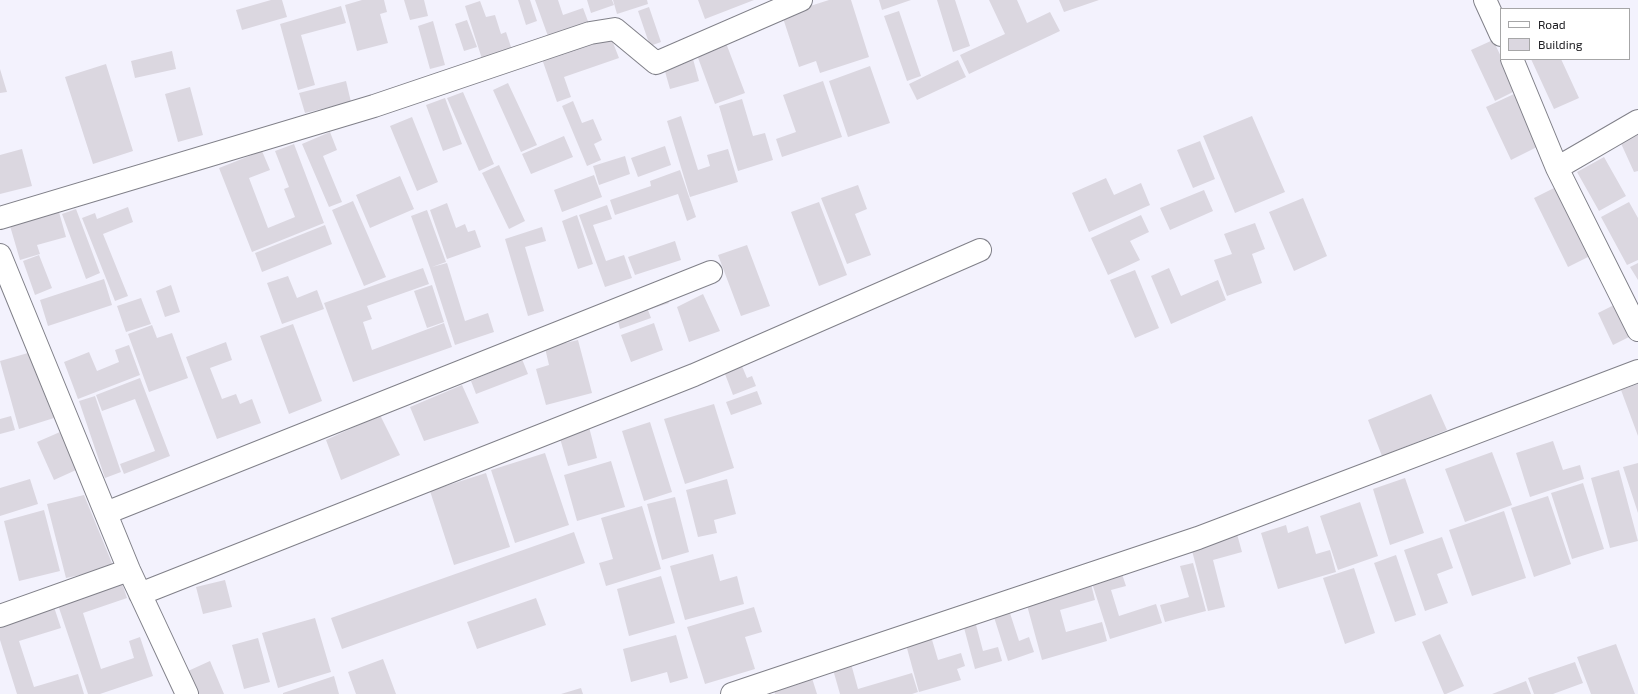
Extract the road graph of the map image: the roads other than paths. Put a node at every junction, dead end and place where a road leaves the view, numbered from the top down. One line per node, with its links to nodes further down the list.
1 (801, 0): 7 (street)
2 (1485, 0): 3 (street)
3 (1500, 33)
4 (1512, 60): 6 (street)
5 (1638, 121): 6 (street)
6 (1557, 168): 11 (street)
7 (0, 218)
8 (980, 250): 15 (street)
9 (0, 255): 13 (street)
10 (711, 272): 13 (street)
11 (1638, 330)
12 (1638, 371): 18 (street)
13 (106, 513): 14 (street)
14 (129, 570): 15 (street); 16 (street)
15 (140, 594): 17 (street)
16 (0, 616)
17 (187, 694)
18 (732, 694)

